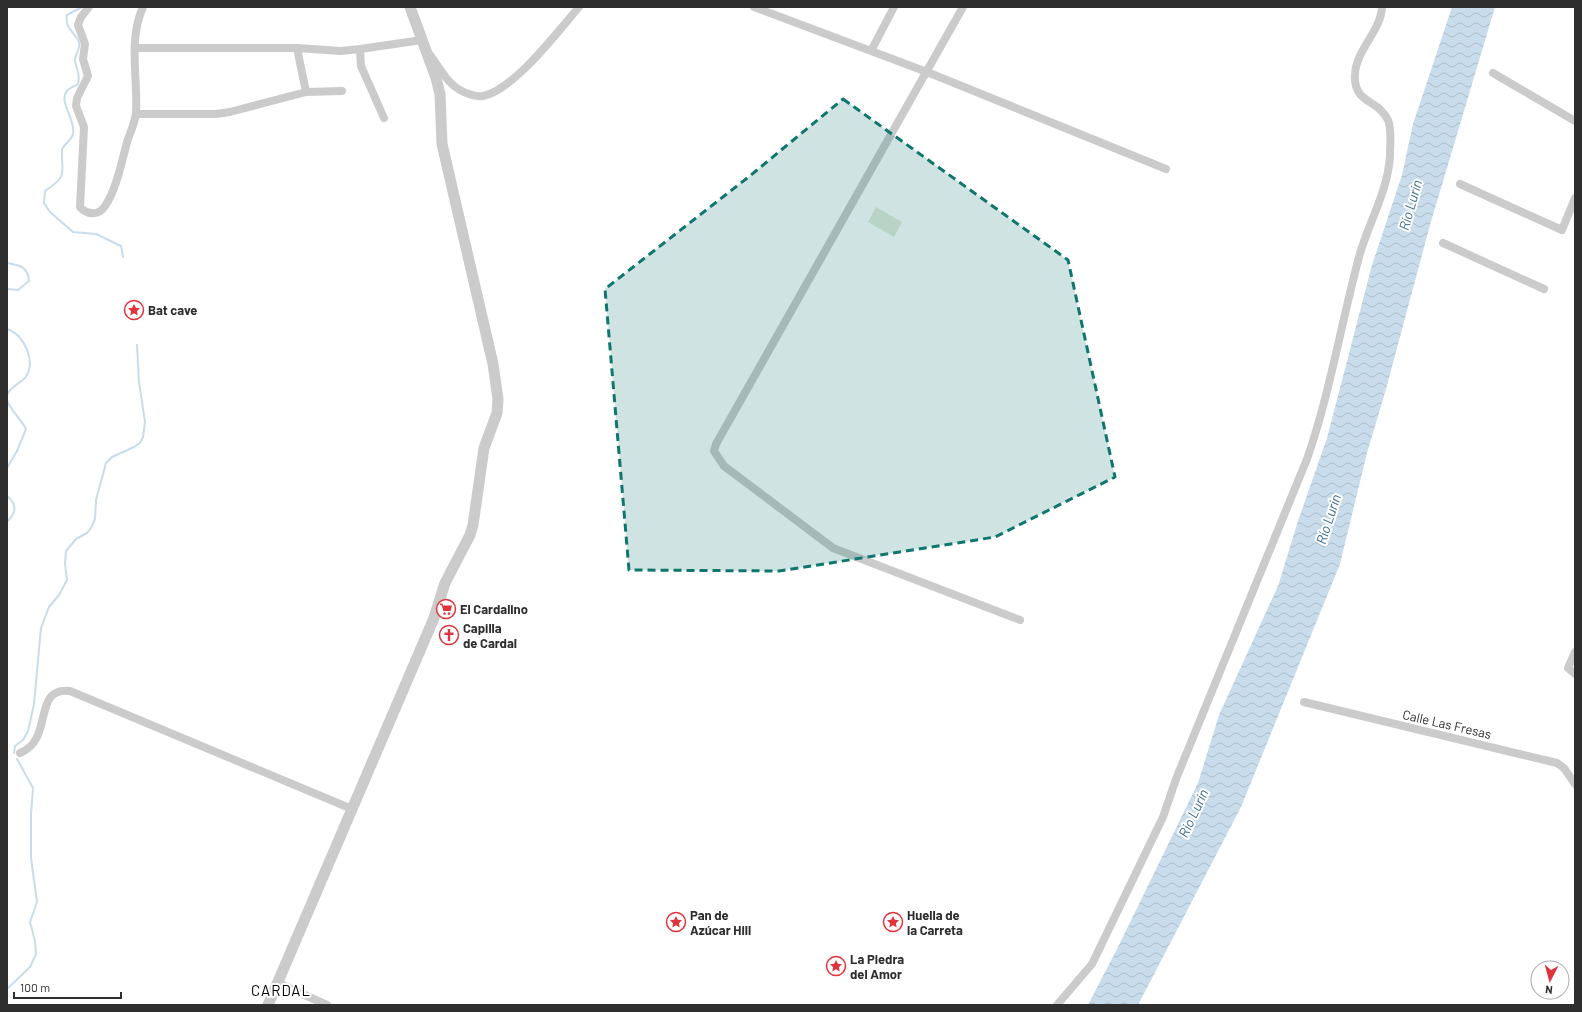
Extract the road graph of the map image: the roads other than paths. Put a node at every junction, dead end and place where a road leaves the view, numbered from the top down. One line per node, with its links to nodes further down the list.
1 (88, 7): 18 (street)
2 (143, 7): 10 (street)
3 (410, 7): 9 (street)
4 (579, 7): 9 (street)
5 (754, 7): 13 (street)
6 (894, 7): 13 (street)
7 (964, 7): 14 (street)
8 (1382, 7): 36 (street)
9 (424, 45): 12 (street); 32 (street)
10 (135, 48): 11 (street); 18 (street)
11 (297, 48): 12 (street); 17 (street)
12 (360, 49): 19 (street)
13 (871, 51): 14 (street)
14 (927, 72): 21 (street); 26 (street)
15 (1492, 72): 20 (street)
16 (342, 91): 17 (street)
17 (306, 92): 18 (street)
18 (136, 114)
19 (384, 118)
20 (1575, 121)
21 (1166, 169)
22 (1460, 184): 23 (street)
23 (1575, 198)
24 (1443, 243): 25 (street)
25 (1544, 289)
26 (1020, 620)
27 (1575, 652): 28 (street)
28 (1575, 674)
29 (1304, 702): 31 (street, Calle Las Fresas)
30 (20, 753): 32 (street)
31 (1575, 783)
32 (352, 809): 33 (street)
33 (278, 983): 34 (street); 35 (street)
34 (268, 1005)
35 (327, 1005)
36 (1057, 1005)

